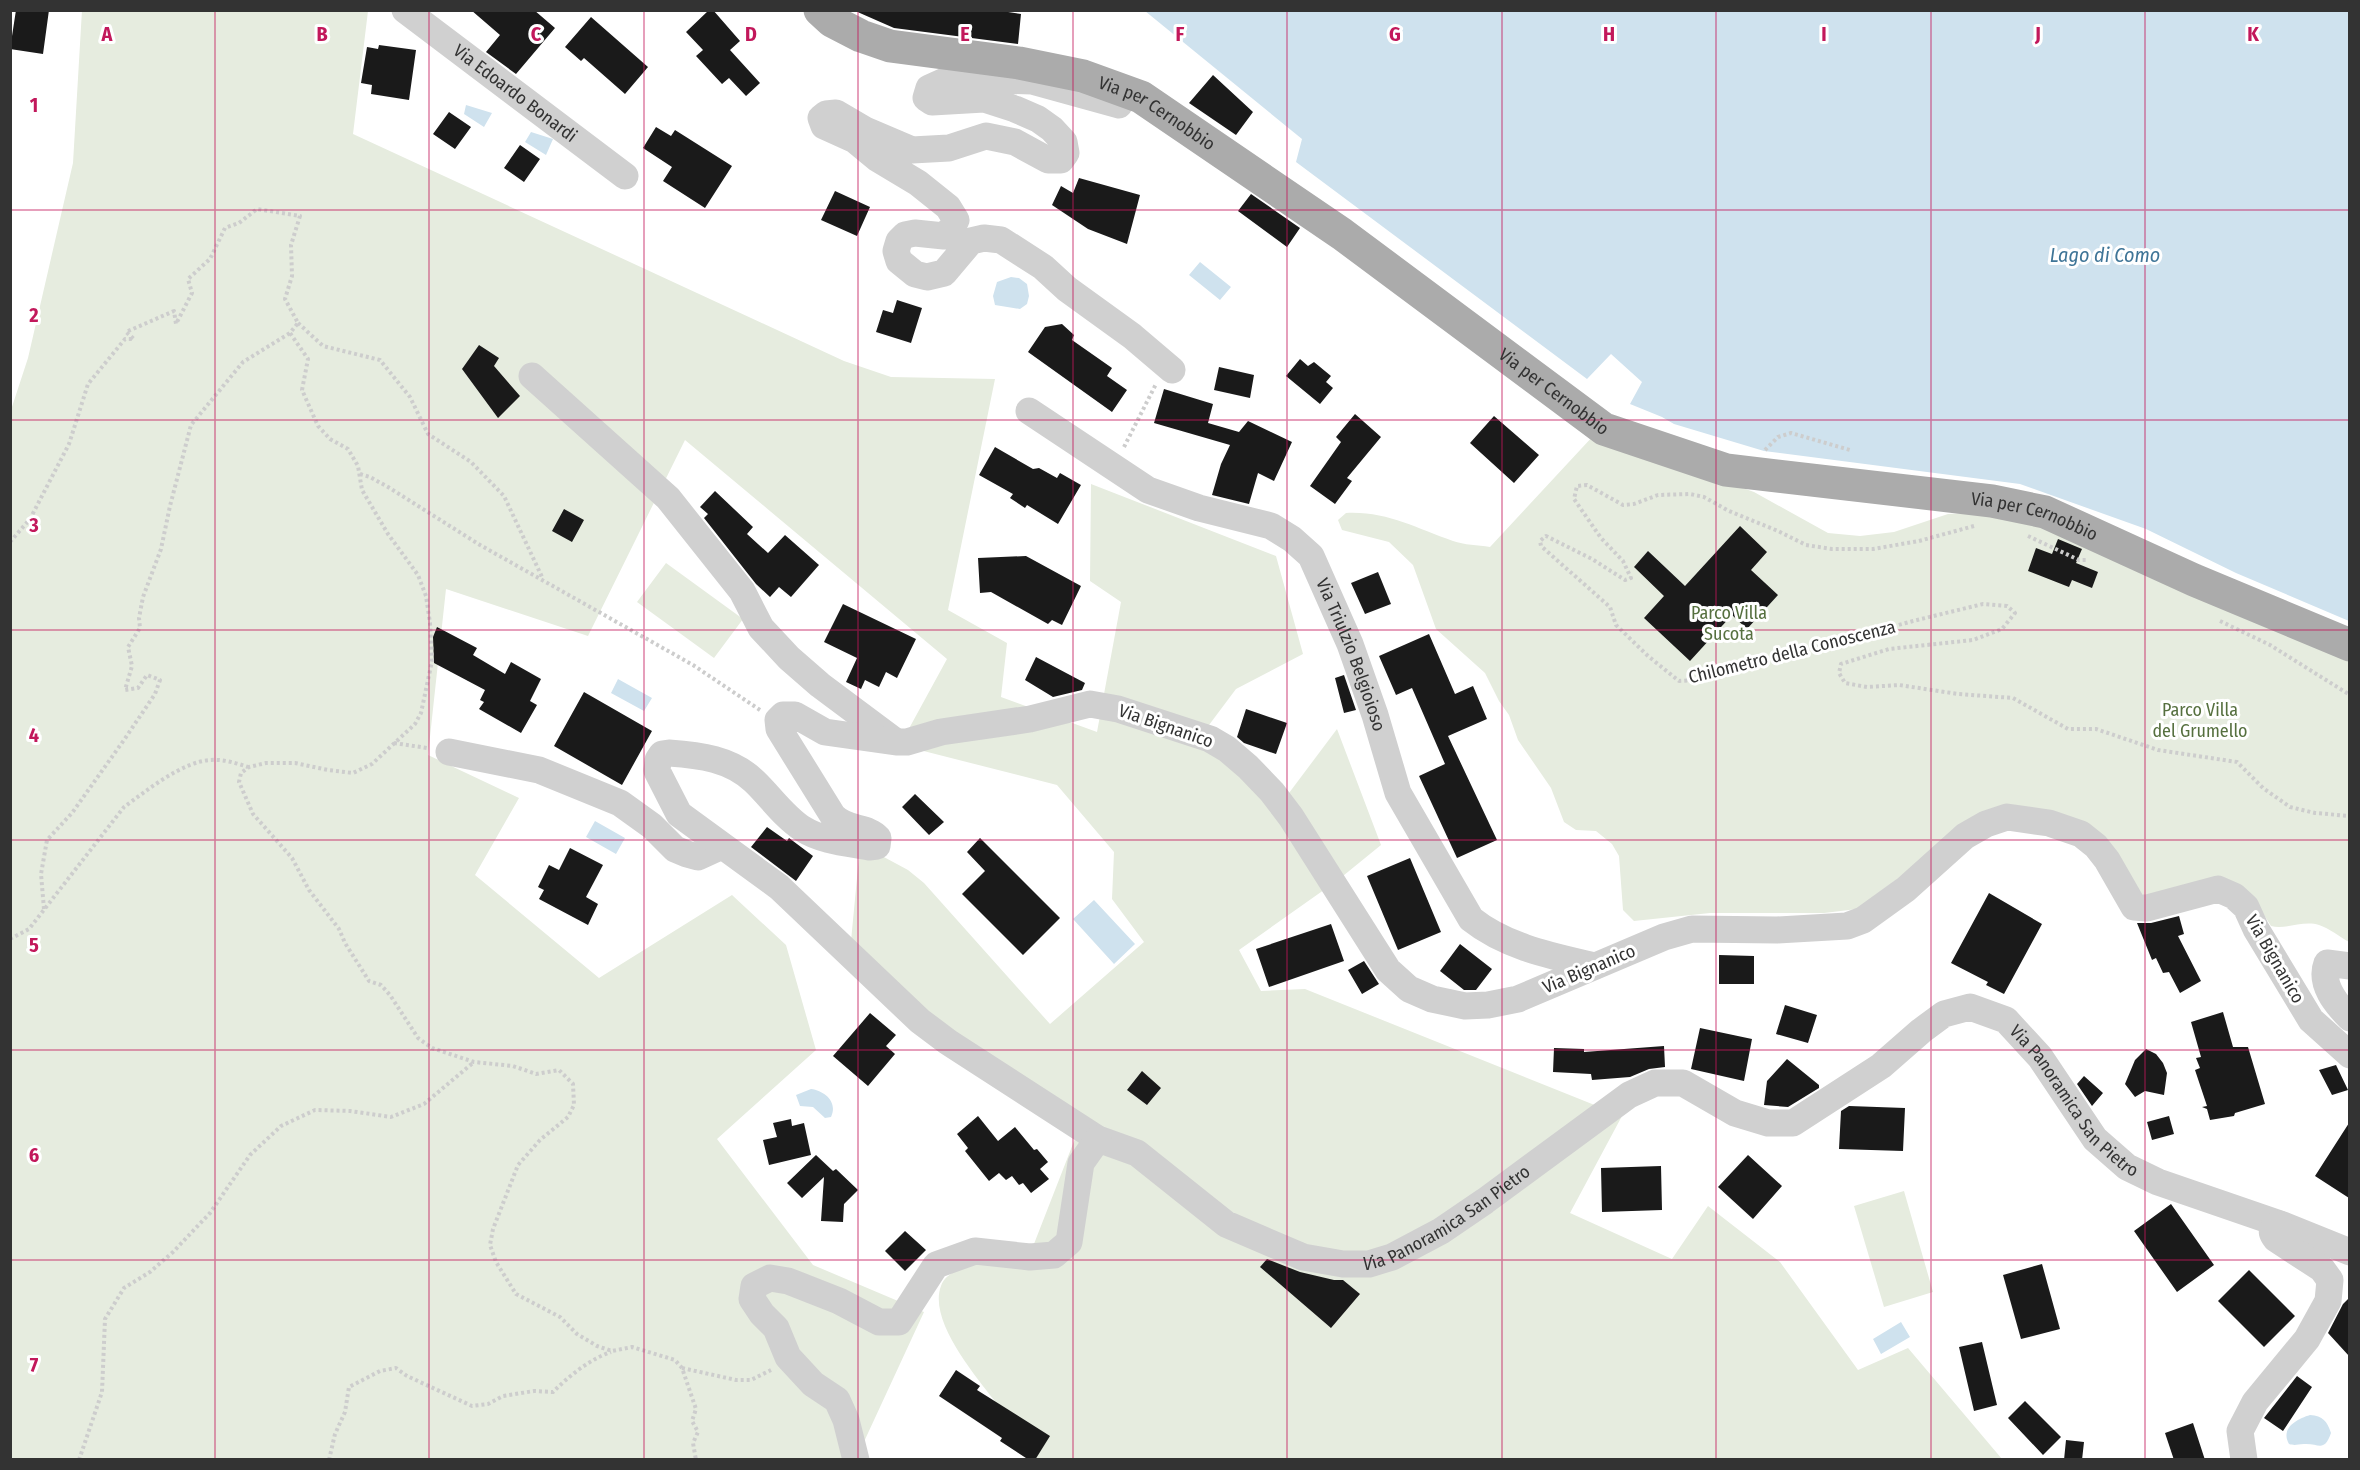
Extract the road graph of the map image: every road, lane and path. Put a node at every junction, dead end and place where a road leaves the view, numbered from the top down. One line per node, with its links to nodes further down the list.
1 (405, 10): 4 (street, Via Edoardo Bonardi)
2 (820, 10): 3 (main road, Via per Cernobbio)
3 (1252, 172): 7 (street); 20 (main road, Via per Cernobbio)
4 (625, 177)
5 (298, 323): 6 (path); 16 (path); 18 (path)
6 (290, 333): 13 (path); 29 (path)
7 (1170, 368): 12 (path)
8 (532, 376): 23 (street)
9 (1029, 411): 12 (street, Via Triulzio Belgioioso)
10 (1850, 450): 11 (path)
11 (1764, 451)
12 (1114, 467): 31 (street, Via Triulzio Belgioioso)
13 (360, 474): 18 (path); 24 (path)
14 (1977, 525): 27 (path, Chilometro della Conoscenza)
15 (2026, 535): 17 (path)
16 (10, 542)
17 (2095, 558)
18 (543, 579): 22 (path)
19 (2210, 616): 21 (path)
20 (2349, 645)
21 (2349, 695)
22 (783, 715): 23 (street, Via Bignanico); 28 (street)
23 (896, 742): 31 (street, Via Bignanico)
24 (394, 743): 25 (path); 26 (path)
25 (449, 752): 28 (street)
26 (249, 767): 29 (path); 35 (path)
27 (2349, 816)
28 (722, 846): 36 (street)
29 (44, 909): 30 (path)
30 (10, 939)
31 (1595, 966): 34 (street, Via Bignanico)
32 (2349, 966): 33 (street)
33 (2349, 1018)
34 (2349, 1055)
35 (474, 1062): 39 (path); 42 (path)
36 (1098, 1139): 37 (street, Via Panoramica San Pietro); 40 (street)
37 (2283, 1225): 38 (street, Via Panoramica San Pietro); 46 (street)
38 (2349, 1252)
39 (612, 1351): 41 (path); 43 (path)
40 (788, 1357): 41 (path); 45 (street)
41 (682, 1368): 44 (path)
42 (79, 1460)
43 (329, 1460)
44 (696, 1460)
45 (856, 1460)
46 (2244, 1460)

